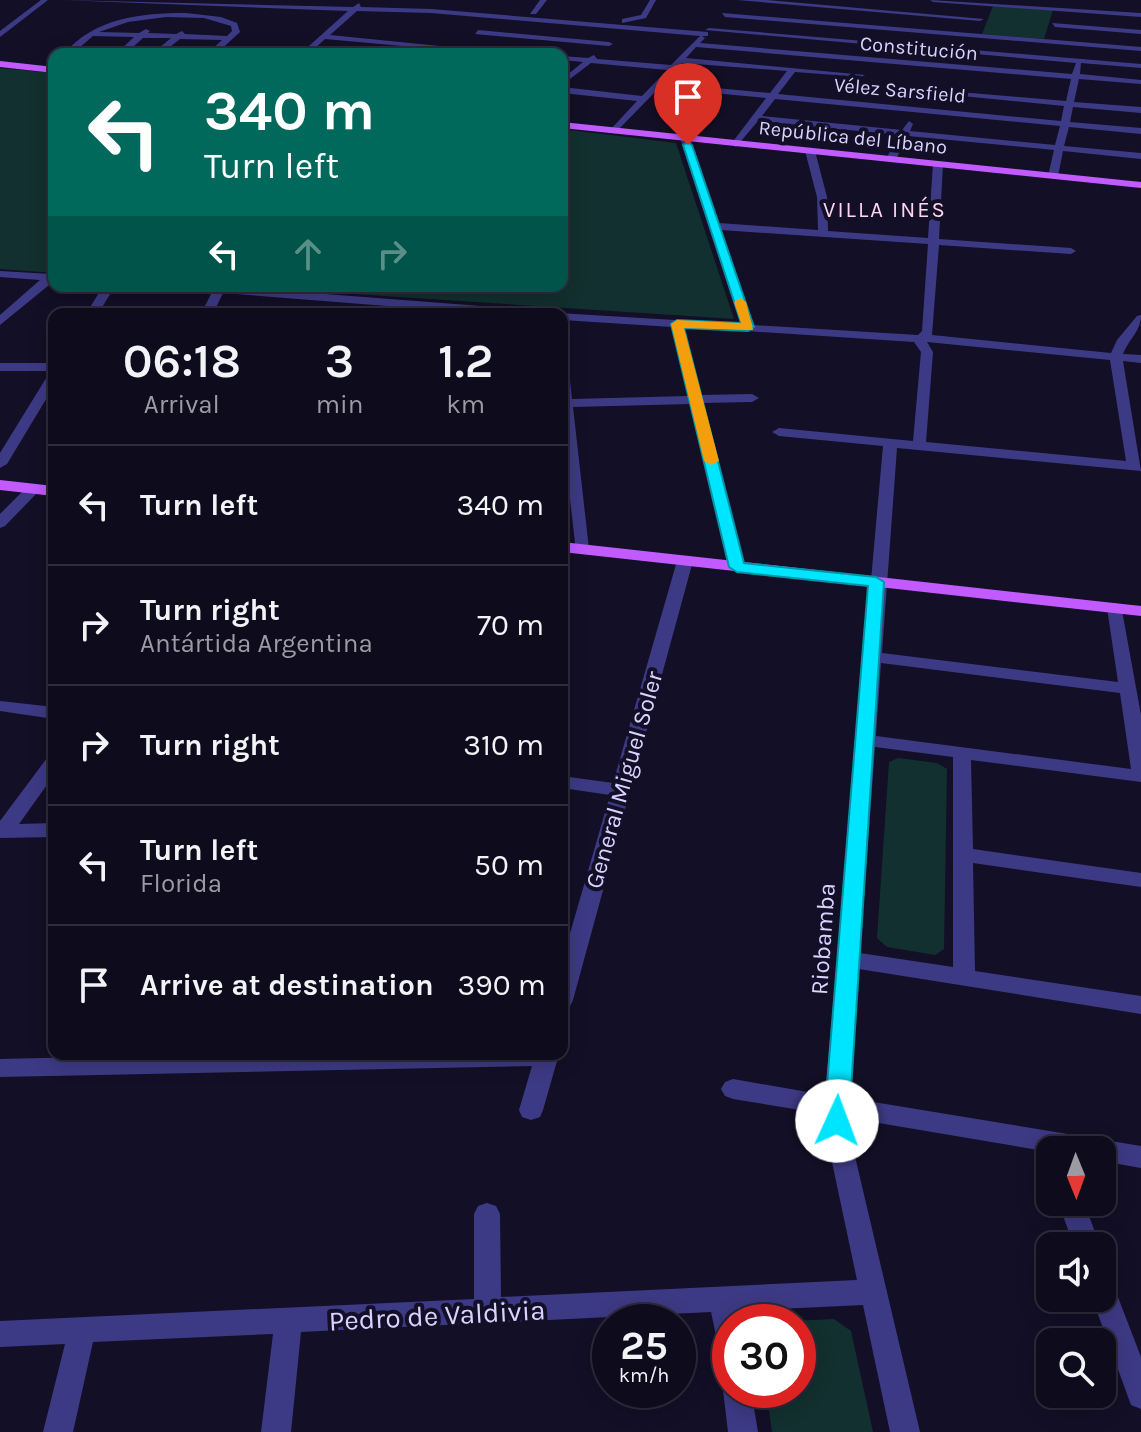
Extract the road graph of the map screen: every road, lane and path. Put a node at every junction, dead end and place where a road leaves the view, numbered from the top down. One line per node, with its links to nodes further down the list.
1 (45, 0): 28 (street)
2 (64, 0): 8 (street)
3 (364, 0): 12 (street)
4 (544, 0): 5 (street)
5 (653, 0)
6 (740, 0): 11 (street); 15 (street)
7 (933, 0): 10 (street)
8 (179, 2): 9 (street); 17 (street)
9 (224, 2): 12 (street); 18 (street)
10 (988, 2): 13 (street); 19 (street)
11 (824, 7): 19 (street); 20 (street)
12 (354, 9): 14 (street); 32 (street)
13 (1059, 9): 16 (street); 21 (street)
14 (477, 15): 22 (street); 24 (street)
15 (725, 15): 20 (street); 25 (street)
16 (1141, 15)
17 (162, 16): 18 (street); 27 (street)
18 (207, 17): 33 (street)
19 (980, 19): 30 (street)
20 (809, 22): 23 (street)
21 (1055, 25): 26 (street); 35 (street)
22 (628, 28): 25 (street); 36 (street)
23 (892, 29): 30 (street); 38 (street)
24 (478, 32): 36 (street); 45 (street)
25 (707, 32): 34 (street); 37 (street)
26 (1141, 32)
27 (88, 34): 29 (street); 39 (street)
28 (0, 35)
29 (141, 35): 31 (street); 40 (street)
30 (973, 35): 35 (street)
31 (179, 37): 33 (street); 41 (street)
32 (325, 37): 43 (street); 44 (street)
33 (230, 38): 42 (street)
34 (801, 38): 38 (street); 48 (street)
35 (1051, 41): 46 (street)
36 (609, 44): 52 (street)
37 (695, 45): 48 (street, Constitución); 50 (street)
38 (883, 45): 47 (street); 51 (street)
39 (74, 48)
40 (127, 48)
41 (164, 48)
42 (218, 48)
43 (311, 48)
44 (436, 48)
45 (480, 48)
46 (1141, 49)
47 (946, 50): 53 (street); 55 (street)
48 (788, 53): 51 (street, Constitución); 59 (street)
49 (568, 59): 52 (street)
50 (680, 60): 58 (street); 59 (street)
51 (872, 60): 55 (street, Constitución); 61 (street)
52 (589, 61): 58 (street); 63 (street)
53 (1079, 61): 56 (street); 62 (street)
54 (0, 64): 57 (main road)
55 (938, 66): 62 (street, Constitución); 67 (street)
56 (1141, 66)
57 (48, 68)
58 (672, 68): 65 (street)
59 (776, 68): 60 (street)
60 (792, 70): 61 (street); 68 (street)
61 (861, 75): 67 (street)
62 (1076, 77): 64 (street, Constitución); 70 (street)
63 (568, 78)
64 (1141, 82)
65 (655, 85): 68 (street, Vélez Sarsfield); 69 (street)
66 (568, 91): 69 (street)
67 (926, 91): 70 (street); 72 (street)
68 (772, 96): 72 (street, Vélez Sarsfield); 74 (street)
69 (643, 99): 77 (street)
70 (1069, 103): 71 (street); 75 (street)
71 (1141, 109): 73 (street)
72 (917, 110): 75 (street, Vélez Sarsfield); 79 (street)
73 (1141, 117)
74 (756, 118): 79 (street); 81 (street)
75 (1064, 124): 78 (street, Vélez Sarsfield); 82 (street)
76 (568, 126): 77 (main road, República del Líbano)
77 (614, 131): 80 (main road, República del Líbano)
78 (1141, 131)
79 (904, 133): 82 (street); 85 (street)
80 (685, 138): 81 (main road, República del Líbano); 89 (street)
81 (736, 144): 83 (main road, República del Líbano)
82 (1058, 147): 84 (street); 87 (street)
83 (810, 151): 85 (main road, República del Líbano); 90 (street)
84 (1141, 156)
85 (891, 159): 86 (main road, República del Líbano)
86 (938, 164): 87 (main road, República del Líbano); 91 (street)
87 (1053, 176): 88 (main road, República del Líbano)
88 (1141, 185)
89 (715, 226): 90 (street); 104 (street)
90 (823, 233): 91 (street)
91 (934, 240): 92 (street); 105 (street)
92 (1071, 251)
93 (0, 274): 94 (street)
94 (48, 278)
95 (48, 281): 102 (street)
96 (257, 292): 97 (street)
97 (334, 298): 98 (street); 99 (street)
98 (331, 308)
99 (423, 308)
100 (568, 316): 103 (street)
101 (1141, 319): 106 (street)
102 (0, 321)
103 (677, 324): 104 (street); 112 (street)
104 (748, 327): 105 (street)
105 (928, 342): 106 (street); 116 (street)
106 (1116, 357): 107 (street); 118 (street)
107 (1141, 359)
108 (0, 367): 109 (street)
109 (48, 367)
110 (48, 385): 117 (street)
111 (752, 398): 112 (street)
112 (697, 400): 113 (street); 127 (street)
113 (568, 403)
114 (779, 432): 115 (street)
115 (890, 443): 116 (street); 128 (street, Riobamba)
116 (919, 446): 118 (street)
117 (0, 464)
118 (1137, 467)
119 (568, 475): 125 (street)
120 (0, 485): 121 (main road)
121 (33, 489): 122 (main road); 123 (street)
122 (48, 490)
123 (0, 523)
124 (568, 548): 125 (main road)
125 (581, 549): 126 (main road)
126 (685, 561): 127 (main road); 140 (street, General Miguel Soler)
127 (737, 567): 128 (main road)
128 (876, 582): 129 (main road); 131 (street, Riobamba)
129 (1115, 608): 130 (main road); 132 (street)
130 (1141, 611)
131 (871, 657): 132 (street); 135 (street, Riobamba)
132 (1128, 689): 138 (street)
133 (0, 706): 134 (street)
134 (48, 712)
135 (865, 740): 136 (street); 145 (street, Riobamba)
136 (962, 752): 138 (street); 143 (street)
137 (48, 770): 142 (street)
138 (1141, 773)
139 (568, 783): 140 (street)
140 (621, 790): 147 (street, General Miguel Soler)
141 (48, 830): 142 (street)
142 (1, 831)
143 (962, 854): 144 (street); 146 (street)
144 (1141, 880)
145 (848, 959): 146 (street); 153 (street, Riobamba)
146 (964, 977): 148 (street)
147 (568, 979)
148 (1141, 1005)
149 (236, 1060): 151 (street)
150 (545, 1060): 154 (street)
151 (0, 1068)
152 (733, 1089): 153 (street)
153 (836, 1106): 155 (street); 159 (street, Riobamba)
154 (531, 1110)
155 (1036, 1143)
156 (1116, 1153): 157 (street)
157 (1141, 1157)
158 (487, 1214): 162 (street)
159 (873, 1292): 160 (street, Pedro de Valdivia); 172 (street, Riobamba)
160 (723, 1300): 161 (street); 162 (street, Pedro de Valdivia)
161 (724, 1304)
162 (488, 1312): 164 (street, Pedro de Valdivia)
163 (1111, 1312): 167 (street)
164 (288, 1323): 165 (street, Pedro de Valdivia); 170 (street)
165 (82, 1332): 166 (street, Pedro de Valdivia); 169 (street)
166 (0, 1334)
167 (1141, 1395)
168 (740, 1408): 171 (street)
169 (58, 1432)
170 (276, 1432)
171 (743, 1432)
172 (905, 1432)

